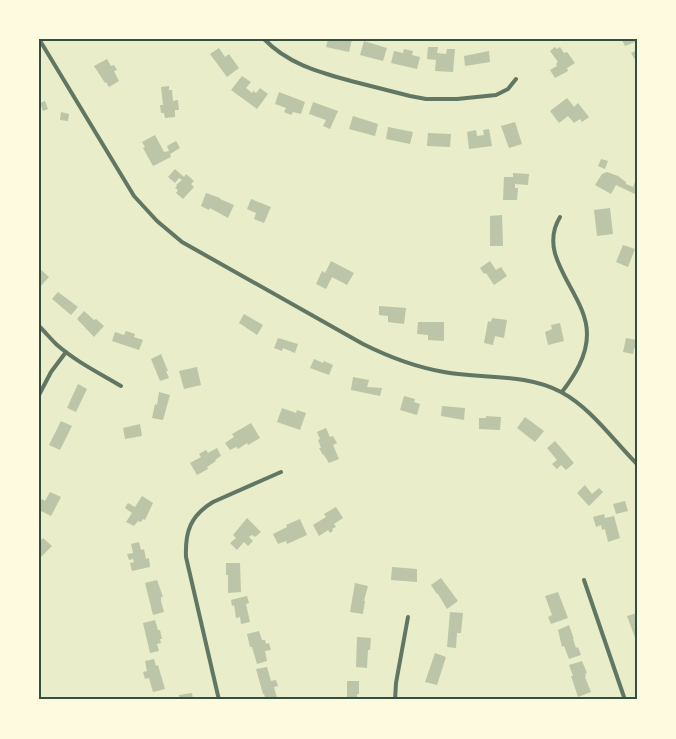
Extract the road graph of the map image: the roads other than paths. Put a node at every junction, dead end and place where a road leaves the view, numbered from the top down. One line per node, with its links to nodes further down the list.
1 (39, 39): 8 (street)
2 (264, 39): 3 (street)
3 (516, 80)
4 (560, 217): 8 (street)
5 (39, 326): 6 (street)
6 (66, 352): 7 (street); 9 (street)
7 (121, 386)
8 (562, 392): 10 (street)
9 (39, 394)
10 (637, 464)
11 (281, 472): 14 (street)
12 (584, 580): 16 (street)
13 (408, 617): 15 (street)
14 (219, 700)
15 (395, 700)
16 (625, 700)

